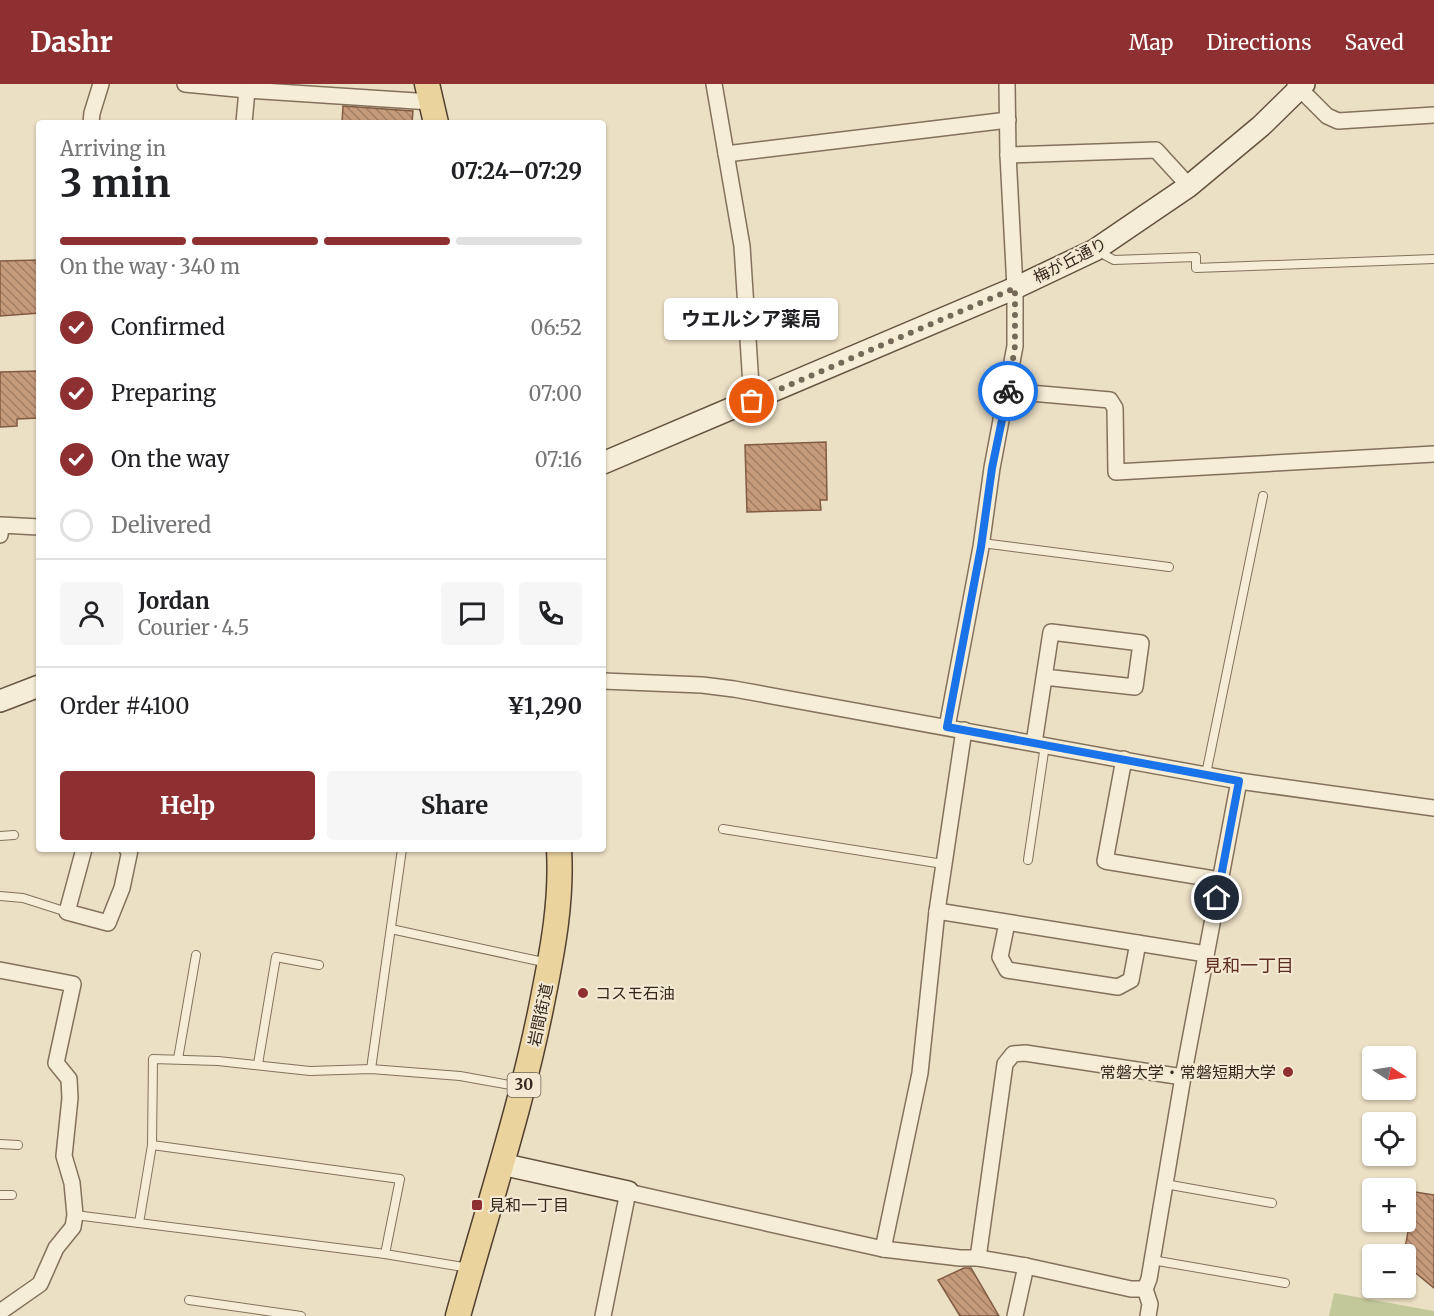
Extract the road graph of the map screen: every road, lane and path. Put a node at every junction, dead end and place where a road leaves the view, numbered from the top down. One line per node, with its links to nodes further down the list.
1 (101, 84): 9 (street)
2 (185, 84): 6 (street)
3 (714, 84): 12 (street)
4 (1007, 84): 11 (street)
5 (1300, 85): 8 (street); 14 (street, 梅が丘通り)
6 (247, 90): 7 (street); 10 (street)
7 (431, 103)
8 (1434, 115)
9 (91, 120)
10 (244, 120)
11 (1008, 120): 12 (street); 13 (street)
12 (726, 154): 19 (street)
13 (1008, 154): 14 (street); 17 (street)
14 (1190, 186): 15 (street, 梅が丘通り)
15 (1095, 250): 16 (lane); 17 (street, 梅が丘通り)
16 (1434, 259)
17 (1015, 288): 18 (street); 19 (street, 梅が丘通り)
18 (1008, 391): 20 (street); 25 (street)
19 (752, 401): 21 (street, 梅が丘通り)
20 (1434, 454)
21 (606, 463)
22 (1263, 496): 35 (lane)
23 (36, 527): 24 (street)
24 (0, 535)
25 (982, 543): 26 (lane); 31 (street)
26 (1169, 567)
27 (1044, 677): 27 (street); 33 (street)
28 (606, 681): 31 (street)
29 (36, 687): 30 (street)
30 (0, 701)
31 (947, 727): 32 (street)
32 (964, 730): 33 (street); 46 (street)
33 (1040, 744): 34 (street); 45 (lane)
34 (1124, 759): 35 (street); 47 (street)
35 (1206, 774): 36 (street)
36 (1239, 781): 37 (street); 47 (street)
37 (1434, 808)
38 (723, 829): 46 (lane)
39 (14, 835): 40 (lane)
40 (0, 836)
41 (83, 852): 50 (street)
42 (130, 852): 50 (street)
43 (402, 852): 52 (lane)
44 (559, 852): 56 (main road, 岩間街道 / 30)
45 (1028, 860)
46 (943, 864): 49 (street)
47 (1221, 880): 54 (street)
48 (0, 896): 50 (lane)
49 (937, 910): 51 (street); 75 (street)
50 (67, 912)
51 (1007, 923): 53 (street); 53 (street)
52 (391, 929): 56 (lane); 61 (lane)
53 (1138, 943): 54 (street)
54 (1206, 954): 62 (street)
55 (196, 956): 59 (lane)
56 (550, 963): 63 (main road, 岩間街道 / 30)
57 (319, 965): 60 (lane)
58 (0, 970): 73 (street)
59 (178, 1059): 60 (lane); 66 (lane)
60 (258, 1064): 61 (lane)
61 (371, 1069): 63 (lane)
62 (1183, 1077): 68 (street); 77 (street)
63 (523, 1087): 67 (main road, 岩間街道 / 30)
64 (0, 1144): 65 (lane)
65 (18, 1145)
66 (152, 1145): 74 (lane); 76 (lane)
67 (501, 1164): 69 (street); 80 (main road, 岩間街道 / 30)
68 (1165, 1184): 72 (lane); 78 (street)
69 (628, 1192): 75 (street); 87 (street)
70 (0, 1195): 71 (lane)
71 (12, 1196)
72 (1272, 1203)
73 (75, 1215): 74 (lane); 84 (street)
74 (139, 1223): 76 (lane)
75 (883, 1250): 77 (street)
76 (385, 1254): 80 (lane)
77 (978, 1258): 79 (street)
78 (1152, 1260): 81 (lane); 82 (street)
79 (1026, 1266): 82 (street); 88 (street)
80 (471, 1268): 86 (main road, 岩間街道 / 30)
81 (1285, 1283)
82 (1144, 1289): 89 (street)
83 (189, 1300): 85 (lane)
84 (2, 1313)
85 (301, 1316)
86 (458, 1316)
87 (603, 1316)
88 (1015, 1316)
89 (1148, 1316)

